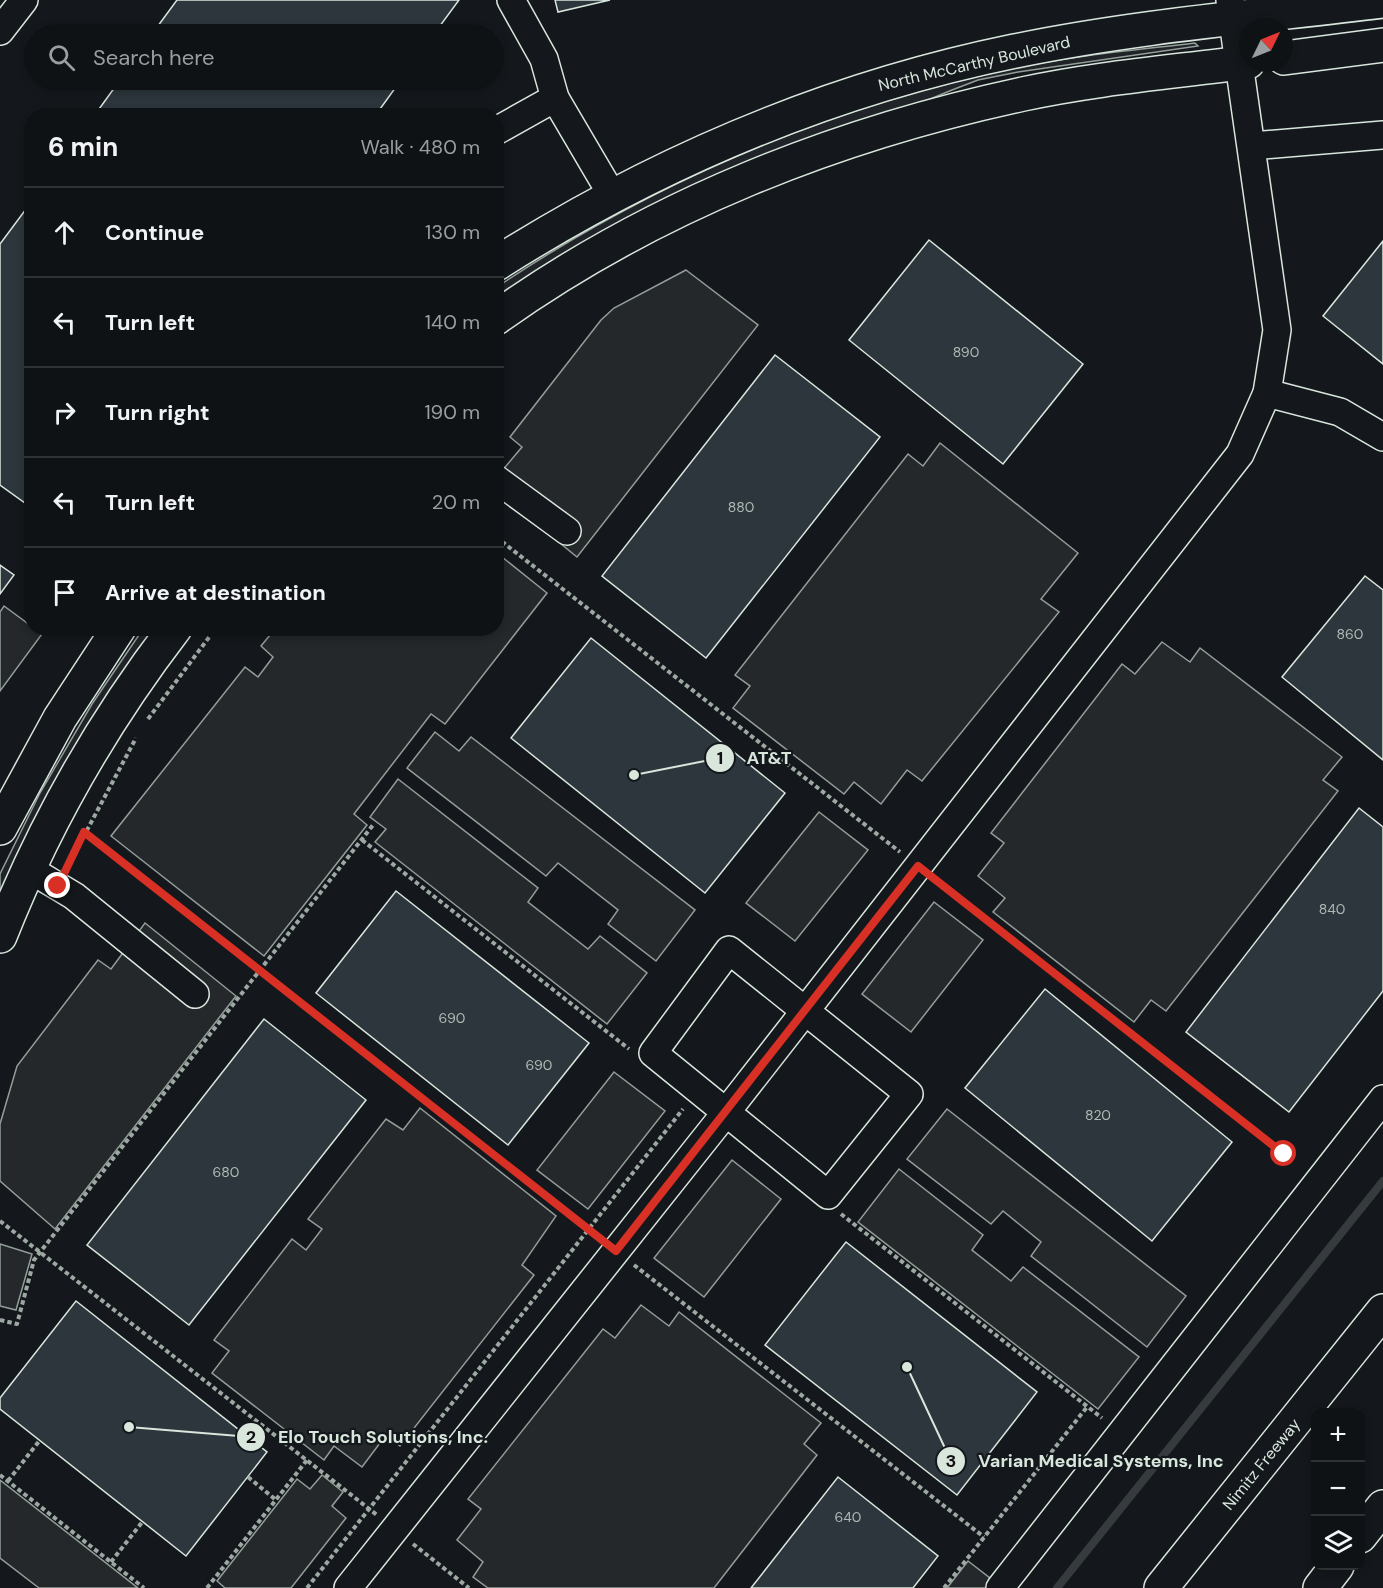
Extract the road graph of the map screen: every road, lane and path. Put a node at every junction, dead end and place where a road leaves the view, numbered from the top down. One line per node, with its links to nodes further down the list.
1 (24, 0): 5 (lane)
2 (511, 0): 11 (lane)
3 (1383, 1): 4 (main road, North McCarthy Boulevard)
4 (1231, 10): 6 (lane); 15 (main road, North McCarthy Boulevard)
5 (0, 31)
6 (1239, 45)
7 (1383, 45): 8 (main road)
8 (1293, 57)
9 (1239, 63): 17 (main road)
10 (1244, 72): 14 (lane)
11 (555, 98): 12 (lane); 15 (lane)
12 (504, 126)
13 (1383, 135): 14 (lane)
14 (1252, 146): 18 (lane)
15 (612, 195): 16 (main road, North McCarthy Boulevard)
16 (504, 259)
17 (504, 313)
18 (1267, 393): 19 (lane); 29 (lane)
19 (1383, 437)
20 (504, 484): 21 (lane)
21 (567, 531)
22 (504, 543): 29 (path)
23 (114, 636): 27 (main road)
24 (169, 636): 30 (main road)
25 (210, 636): 28 (path)
26 (373, 825): 33 (path)
27 (0, 828)
28 (84, 832): 31 (path); 33 (path)
29 (918, 866): 35 (lane); 39 (path)
30 (30, 869): 31 (lane); 32 (main road)
31 (58, 886): 34 (lane)
32 (0, 936)
33 (260, 971): 41 (path); 43 (path)
34 (195, 994)
35 (806, 1011): 38 (lane); 38 (lane); 38 (lane)
36 (1383, 1099): 67 (lane)
37 (684, 1107): 41 (path)
38 (727, 1111): 42 (lane)
39 (1284, 1154)
40 (0, 1221): 43 (path)
41 (588, 1228): 42 (path); 54 (path)
42 (616, 1251): 56 (lane); 58 (path)
43 (40, 1252): 45 (path); 48 (path)
44 (1383, 1311): 68 (main road, Nimitz Freeway)
45 (0, 1320)
46 (1087, 1407): 58 (path)
47 (40, 1440): 51 (path)
48 (307, 1460): 52 (path); 54 (path)
49 (0, 1475): 51 (path)
50 (248, 1477): 52 (path)
51 (8, 1481): 59 (path)
52 (276, 1500): 62 (path)
53 (1383, 1507): 57 (main road)
54 (369, 1509): 56 (path); 63 (path)
55 (143, 1521): 59 (path)
56 (394, 1529): 64 (lane); 65 (path)
57 (1365, 1530)
58 (984, 1538): 66 (path)
59 (111, 1562): 61 (path)
60 (1334, 1570): 69 (main road)
61 (144, 1588)
62 (207, 1588)
63 (307, 1588)
64 (348, 1588)
65 (470, 1588)
66 (944, 1588)
67 (1000, 1588)
68 (1161, 1588)
69 (1320, 1588)

